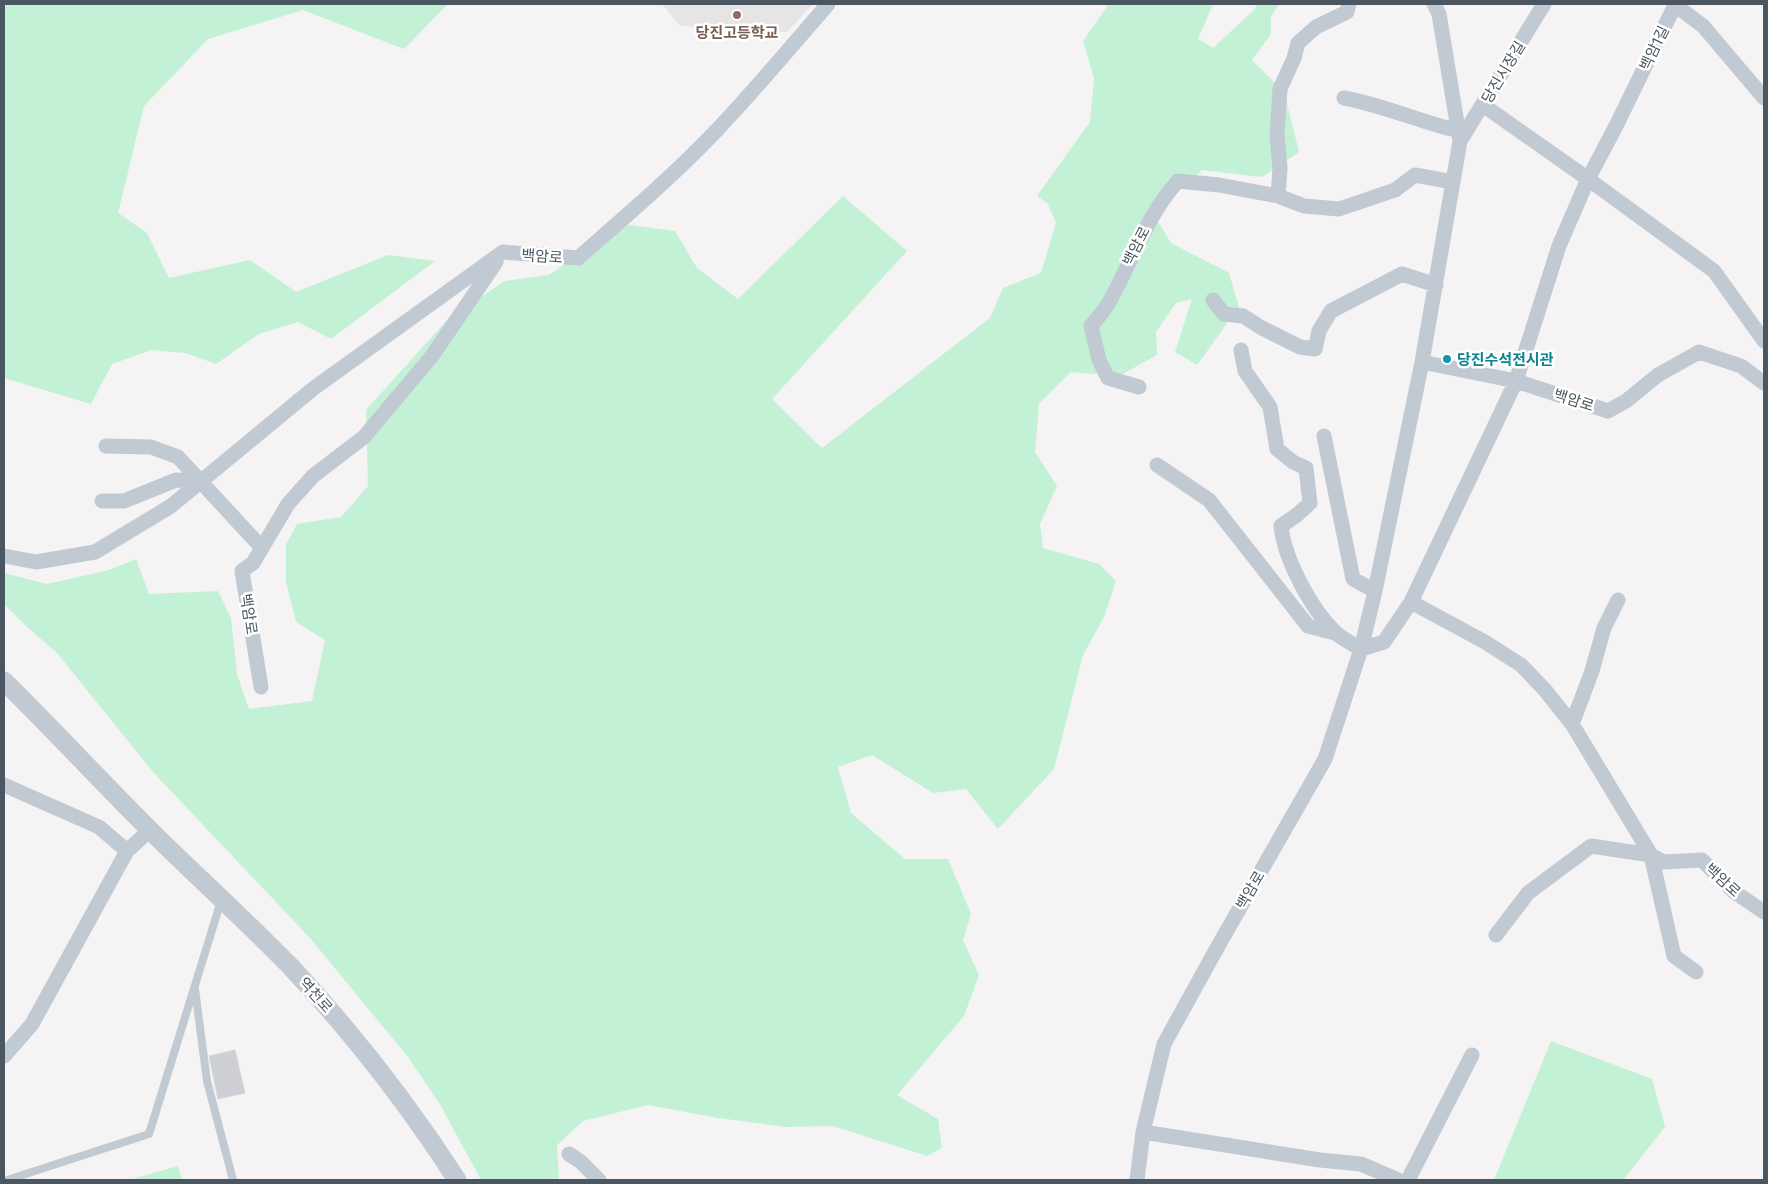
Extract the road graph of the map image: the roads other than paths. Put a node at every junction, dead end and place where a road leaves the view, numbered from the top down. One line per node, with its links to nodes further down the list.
1 (828, 4): 13 (street, 백암로)
2 (1349, 4): 12 (street)
3 (1544, 4): 8 (street, 당진시장길)
4 (1675, 4): 7 (street, 백암1길); 10 (street, 백암1길)
5 (1437, 5): 9 (street, 백암로)
6 (1344, 98): 9 (street)
7 (1764, 98)
8 (1483, 105): 9 (street, 당진시장길); 10 (street)
9 (1460, 136): 11 (street, 백암로)
10 (1588, 179): 16 (street); 19 (street, 백암1길)
11 (1454, 182): 12 (street, 백암로); 14 (street, 백암로)
12 (1278, 196): 21 (street, 백암로)
13 (503, 252): 25 (street); 27 (street, 백암로)
14 (1436, 285): 15 (street); 18 (street, 백암로)
15 (1213, 300)
16 (1764, 341)
17 (1241, 350): 32 (street)
18 (1422, 362): 19 (street, 백암로); 29 (street, 백암로)
19 (1516, 381): 20 (street, 백암로); 31 (street, 백암1길)
20 (1764, 383)
21 (1139, 387)
22 (1324, 436): 29 (street)
23 (106, 446): 25 (street)
24 (1157, 465): 32 (street)
25 (200, 481): 26 (street); 27 (street); 28 (street)
26 (102, 501)
27 (262, 548): 35 (street, 백암로)
28 (4, 556)
29 (1375, 591): 33 (street, 백암로)
30 (1618, 600): 36 (street)
31 (1411, 602): 33 (street); 36 (street)
32 (1336, 633): 33 (street)
33 (1361, 649): 48 (street, 백암로)
34 (4, 681): 38 (street, 역천로)
35 (260, 687)
36 (1572, 724): 40 (street)
37 (4, 785): 39 (street)
38 (150, 830): 39 (street); 41 (street, 역천로)
39 (127, 851): 47 (street)
40 (1651, 855): 42 (street, 백암로); 43 (street, 백암로); 44 (street)
41 (222, 899): 45 (lane); 52 (street, 역천로)
42 (1764, 912)
43 (1496, 935)
44 (1696, 972)
45 (194, 984): 50 (lane); 51 (lane)
46 (1472, 1055): 56 (street)
47 (4, 1056)
48 (1143, 1132): 54 (street, 백암로); 55 (street)
49 (569, 1154): 53 (street)
50 (7, 1180)
51 (233, 1180)
52 (457, 1180)
53 (599, 1180)
54 (1137, 1180)
55 (1398, 1180)
56 (1408, 1180)

